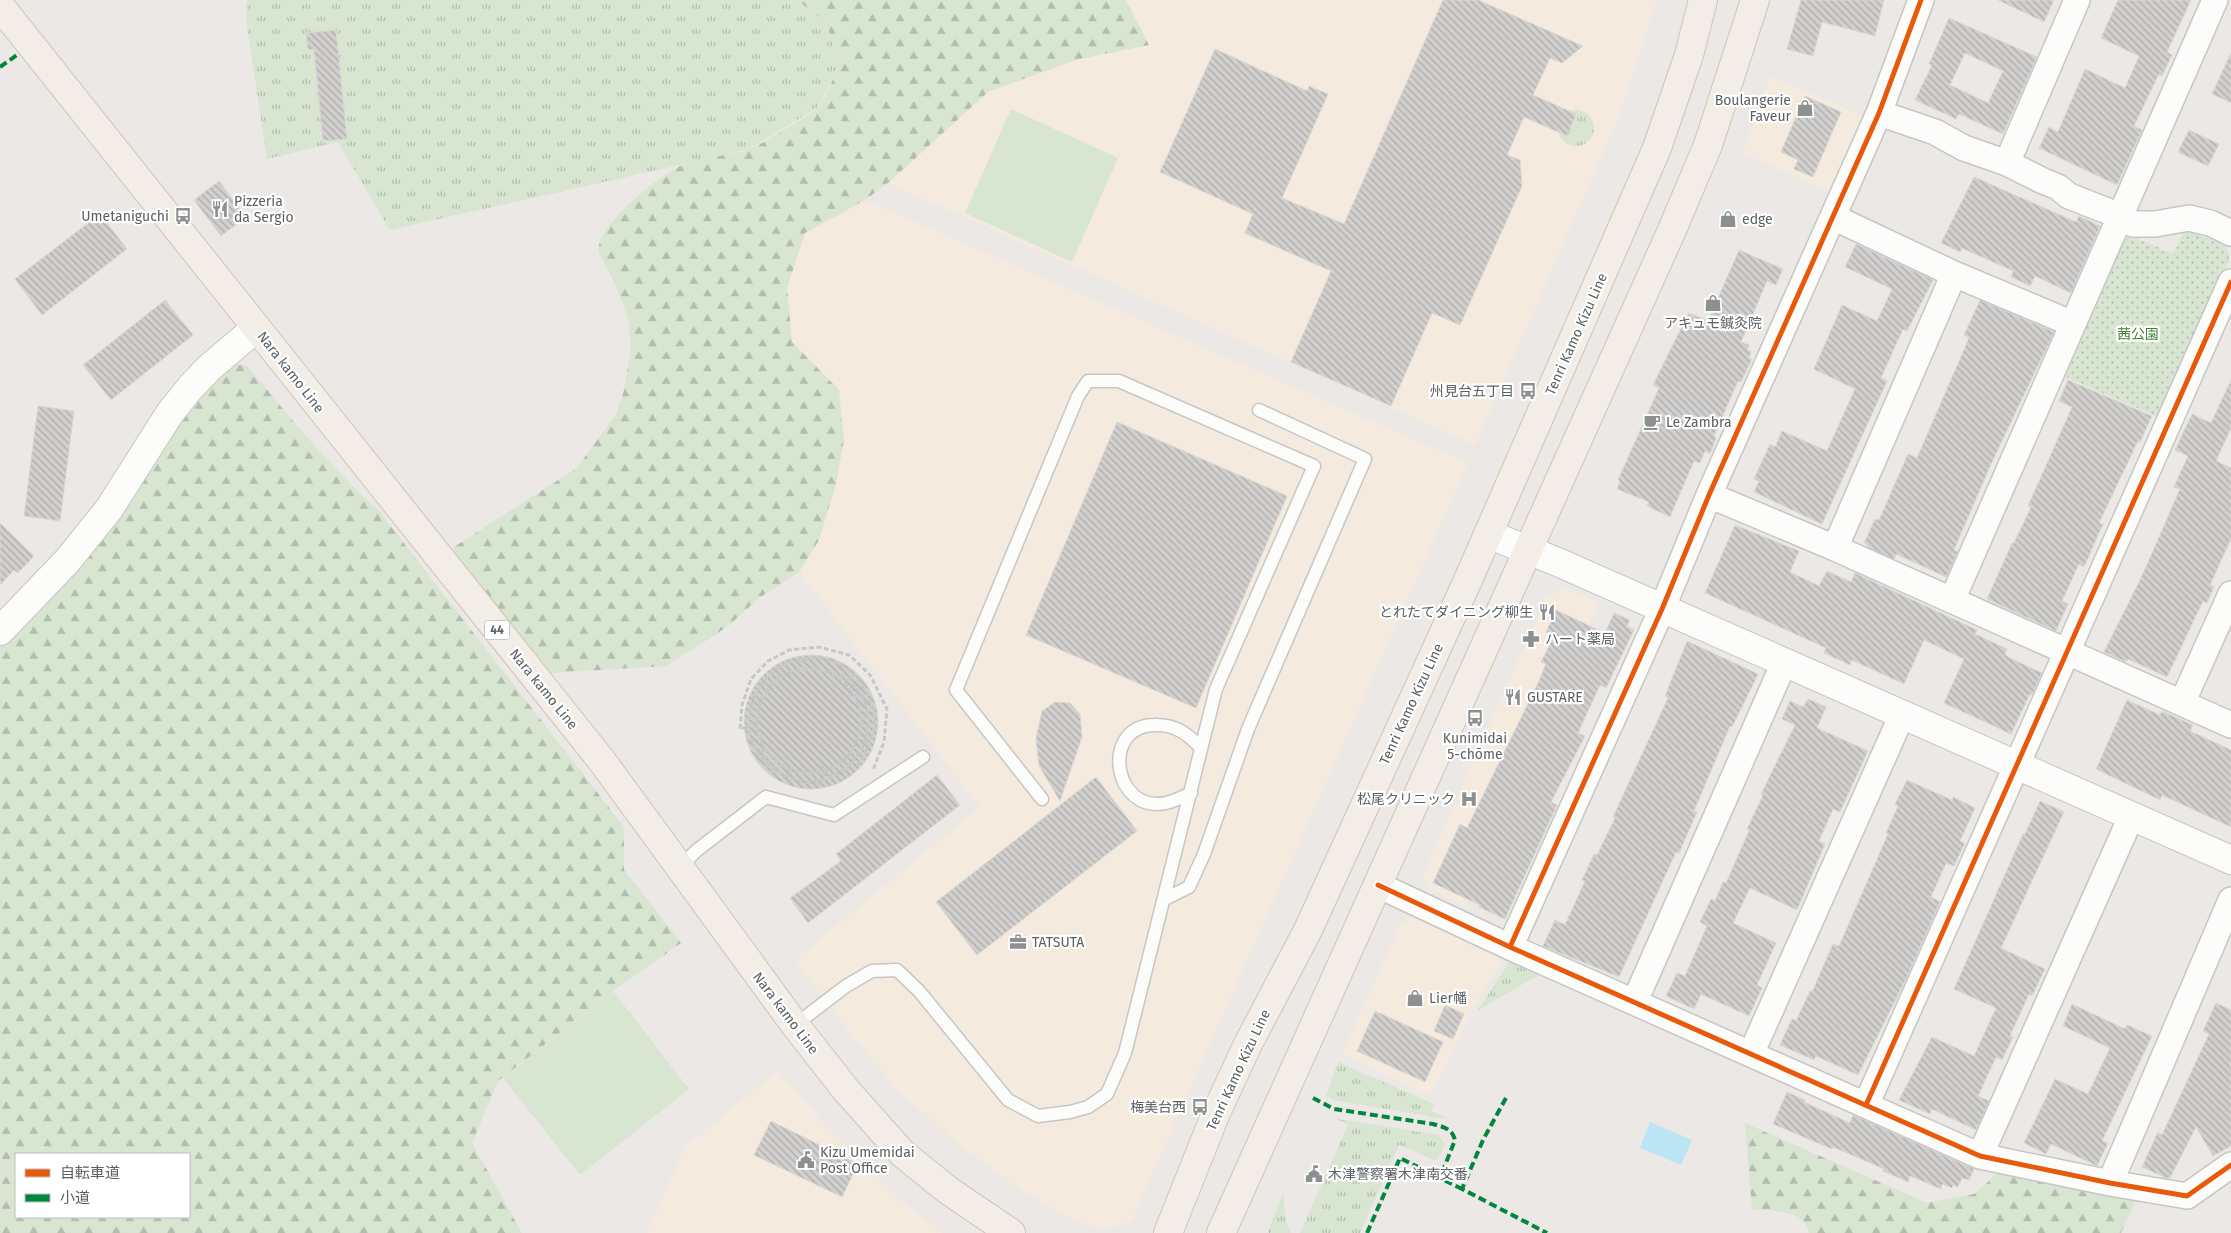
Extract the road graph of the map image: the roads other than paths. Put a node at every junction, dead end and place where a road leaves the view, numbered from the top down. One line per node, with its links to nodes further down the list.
1 (1703, 0): 18 (main road, Tenri Kamo Kizu Line)
2 (1755, 0): 20 (main road)
3 (1921, 0): 7 (street)
4 (2077, 0): 8 (street)
5 (2215, 0): 9 (street)
6 (0, 6): 15 (main road, Nara kamo Line / 44)
7 (1879, 113): 8 (street); 10 (street)
8 (2008, 163): 9 (street)
9 (2120, 216): 11 (street); 14 (street)
10 (1833, 217): 12 (street); 17 (street)
11 (2231, 233)
12 (1954, 274): 14 (street); 19 (street)
13 (2231, 282): 25 (street)
14 (2073, 324): 22 (street)
15 (256, 328): 24 (street); 37 (main road, Nara kamo Line / 44)
16 (1259, 410): 39 (lane)
17 (1709, 495): 19 (street); 23 (street)
18 (1488, 534): 20 (street); 50 (main road, Tenri Kamo Kizu Line)
19 (1835, 548): 22 (street)
20 (1528, 551): 23 (street); 38 (main road)
21 (2231, 594): 27 (street)
22 (1952, 600): 25 (street)
23 (1662, 609): 26 (street); 41 (street)
24 (0, 630)
25 (2066, 651): 27 (street); 32 (street)
26 (1784, 663): 28 (street); 42 (street)
27 (2182, 704): 29 (street)
28 (1902, 715): 32 (street); 44 (street)
29 (2231, 725)
30 (1200, 747): 33 (lane); 33 (lane); 34 (lane)
31 (923, 757): 37 (lane)
32 (2015, 766): 35 (street); 45 (street)
33 (1191, 793): 39 (lane)
34 (1042, 799)
35 (2131, 817): 36 (street); 46 (street)
36 (2231, 860)
37 (679, 868): 43 (main road, Nara kamo Line / 44)
38 (1378, 885): 41 (street); 51 (main road)
39 (1164, 898): 43 (lane)
40 (2231, 900): 48 (street)
41 (1510, 947): 42 (street)
42 (1635, 1001): 44 (street)
43 (795, 1025): 49 (main road, Nara kamo Line / 44)
44 (1751, 1054): 45 (street)
45 (1866, 1105): 46 (street)
46 (1980, 1156): 48 (street)
47 (2231, 1165): 48 (street)
48 (2110, 1183)
49 (1011, 1233)
50 (1168, 1233)
51 (1221, 1233)

